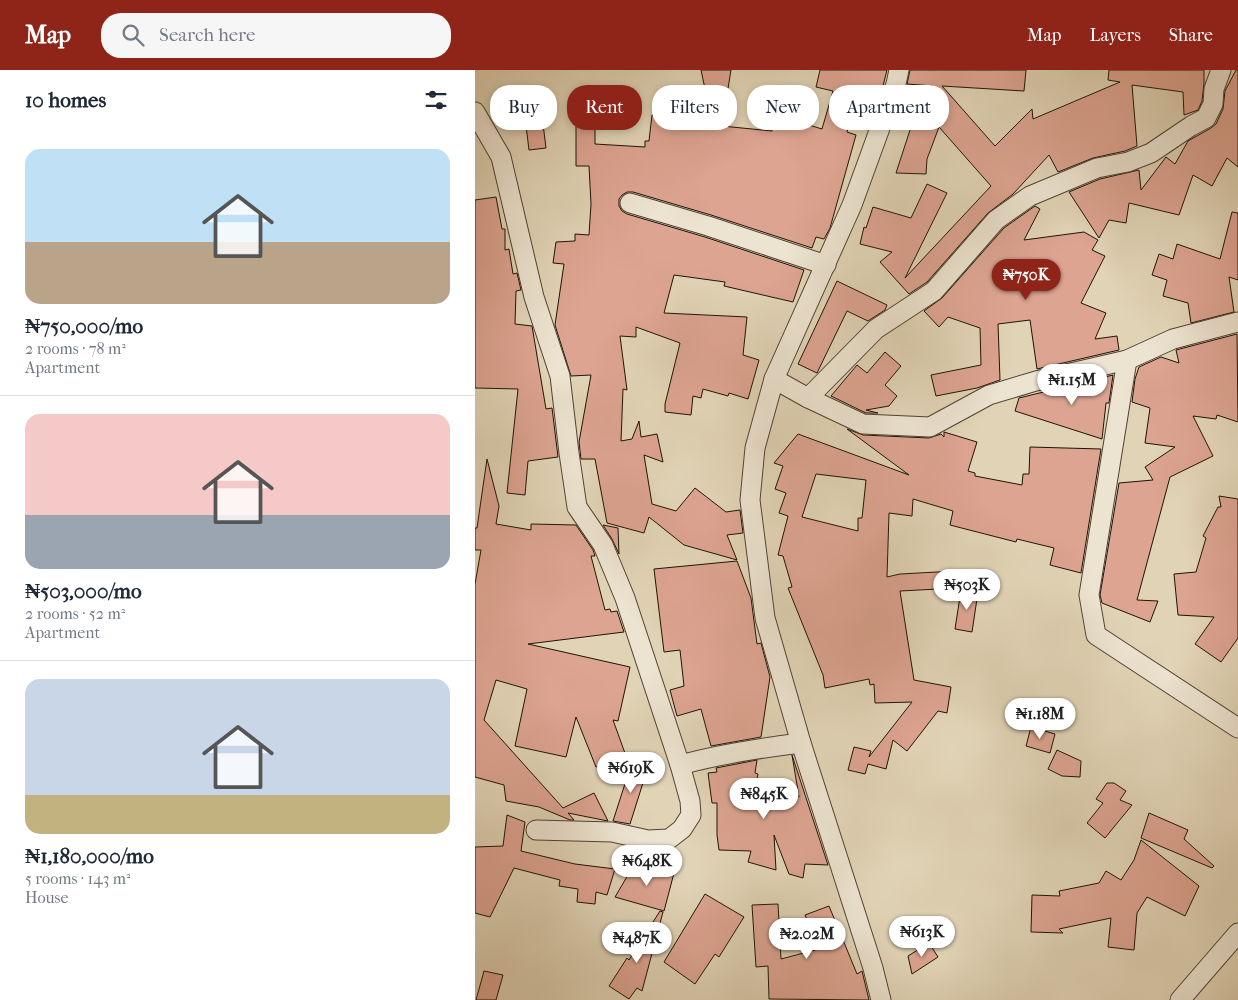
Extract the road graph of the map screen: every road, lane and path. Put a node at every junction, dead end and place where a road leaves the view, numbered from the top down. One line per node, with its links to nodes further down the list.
1 (899, 70): 5 (street)
2 (1221, 70): 9 (street)
3 (475, 112): 12 (street)
4 (630, 203): 5 (street)
5 (825, 265): 8 (street)
6 (1238, 322): 7 (street)
7 (1127, 360): 9 (street); 10 (street)
8 (774, 379): 9 (street); 11 (street)
9 (808, 398)
10 (1238, 728)
11 (801, 743): 12 (street); 15 (street)
12 (680, 765): 13 (street)
13 (536, 830)
14 (1238, 933): 16 (street)
15 (881, 1000)
16 (1180, 1000)

